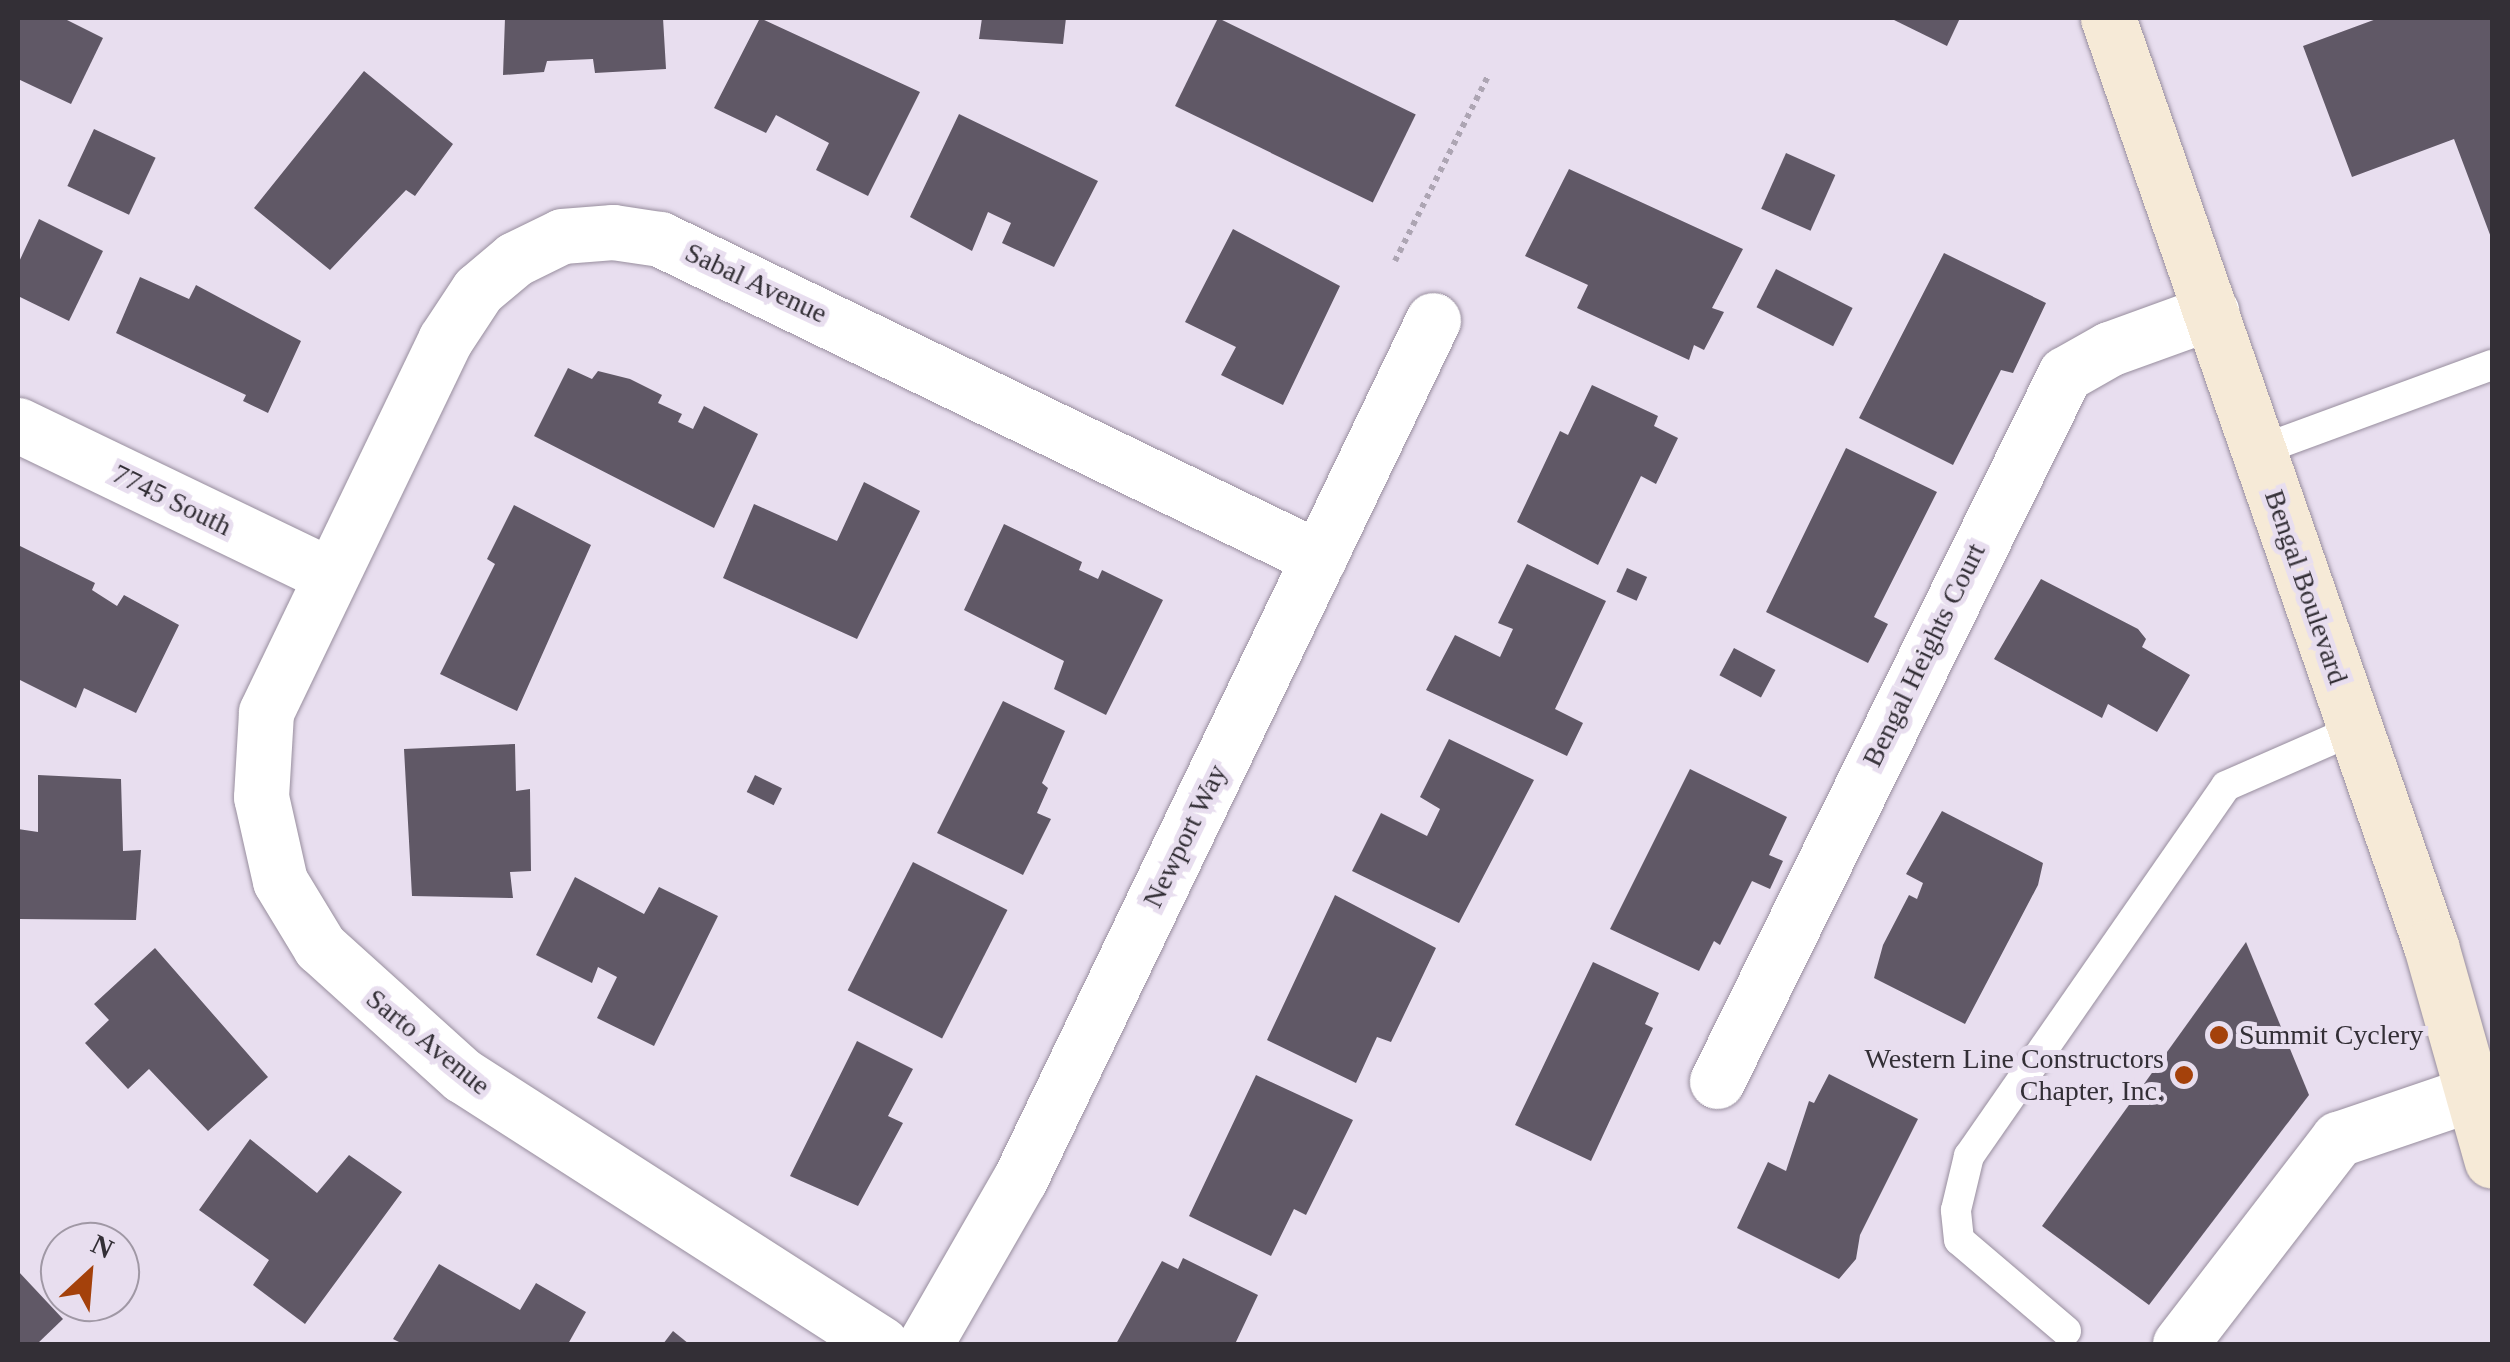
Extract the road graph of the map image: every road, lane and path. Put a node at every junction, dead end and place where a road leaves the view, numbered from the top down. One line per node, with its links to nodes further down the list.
1 (2108, 18): 4 (main road, Bengal Boulevard)
2 (1488, 76): 3 (path)
3 (1394, 261)
4 (2211, 312): 8 (main road, Bengal Boulevard); 12 (street, Bengal Heights Court)
5 (1433, 320): 9 (street, Newport Way)
6 (2492, 365): 8 (lane)
7 (18, 425): 10 (street, 7745 South)
8 (2258, 451): 11 (main road, Bengal Boulevard)
9 (1318, 558): 10 (street, Sabal Avenue); 17 (street, Newport Way)
10 (328, 574): 16 (street, Sarto Avenue)
11 (2356, 729): 13 (main road, Bengal Boulevard); 15 (lane)
12 (1716, 1081)
13 (2470, 1094): 14 (main road, Bengal Boulevard); 18 (street)
14 (2492, 1160)
15 (2066, 1331)
16 (881, 1344)
17 (925, 1344)
18 (2180, 1344)

